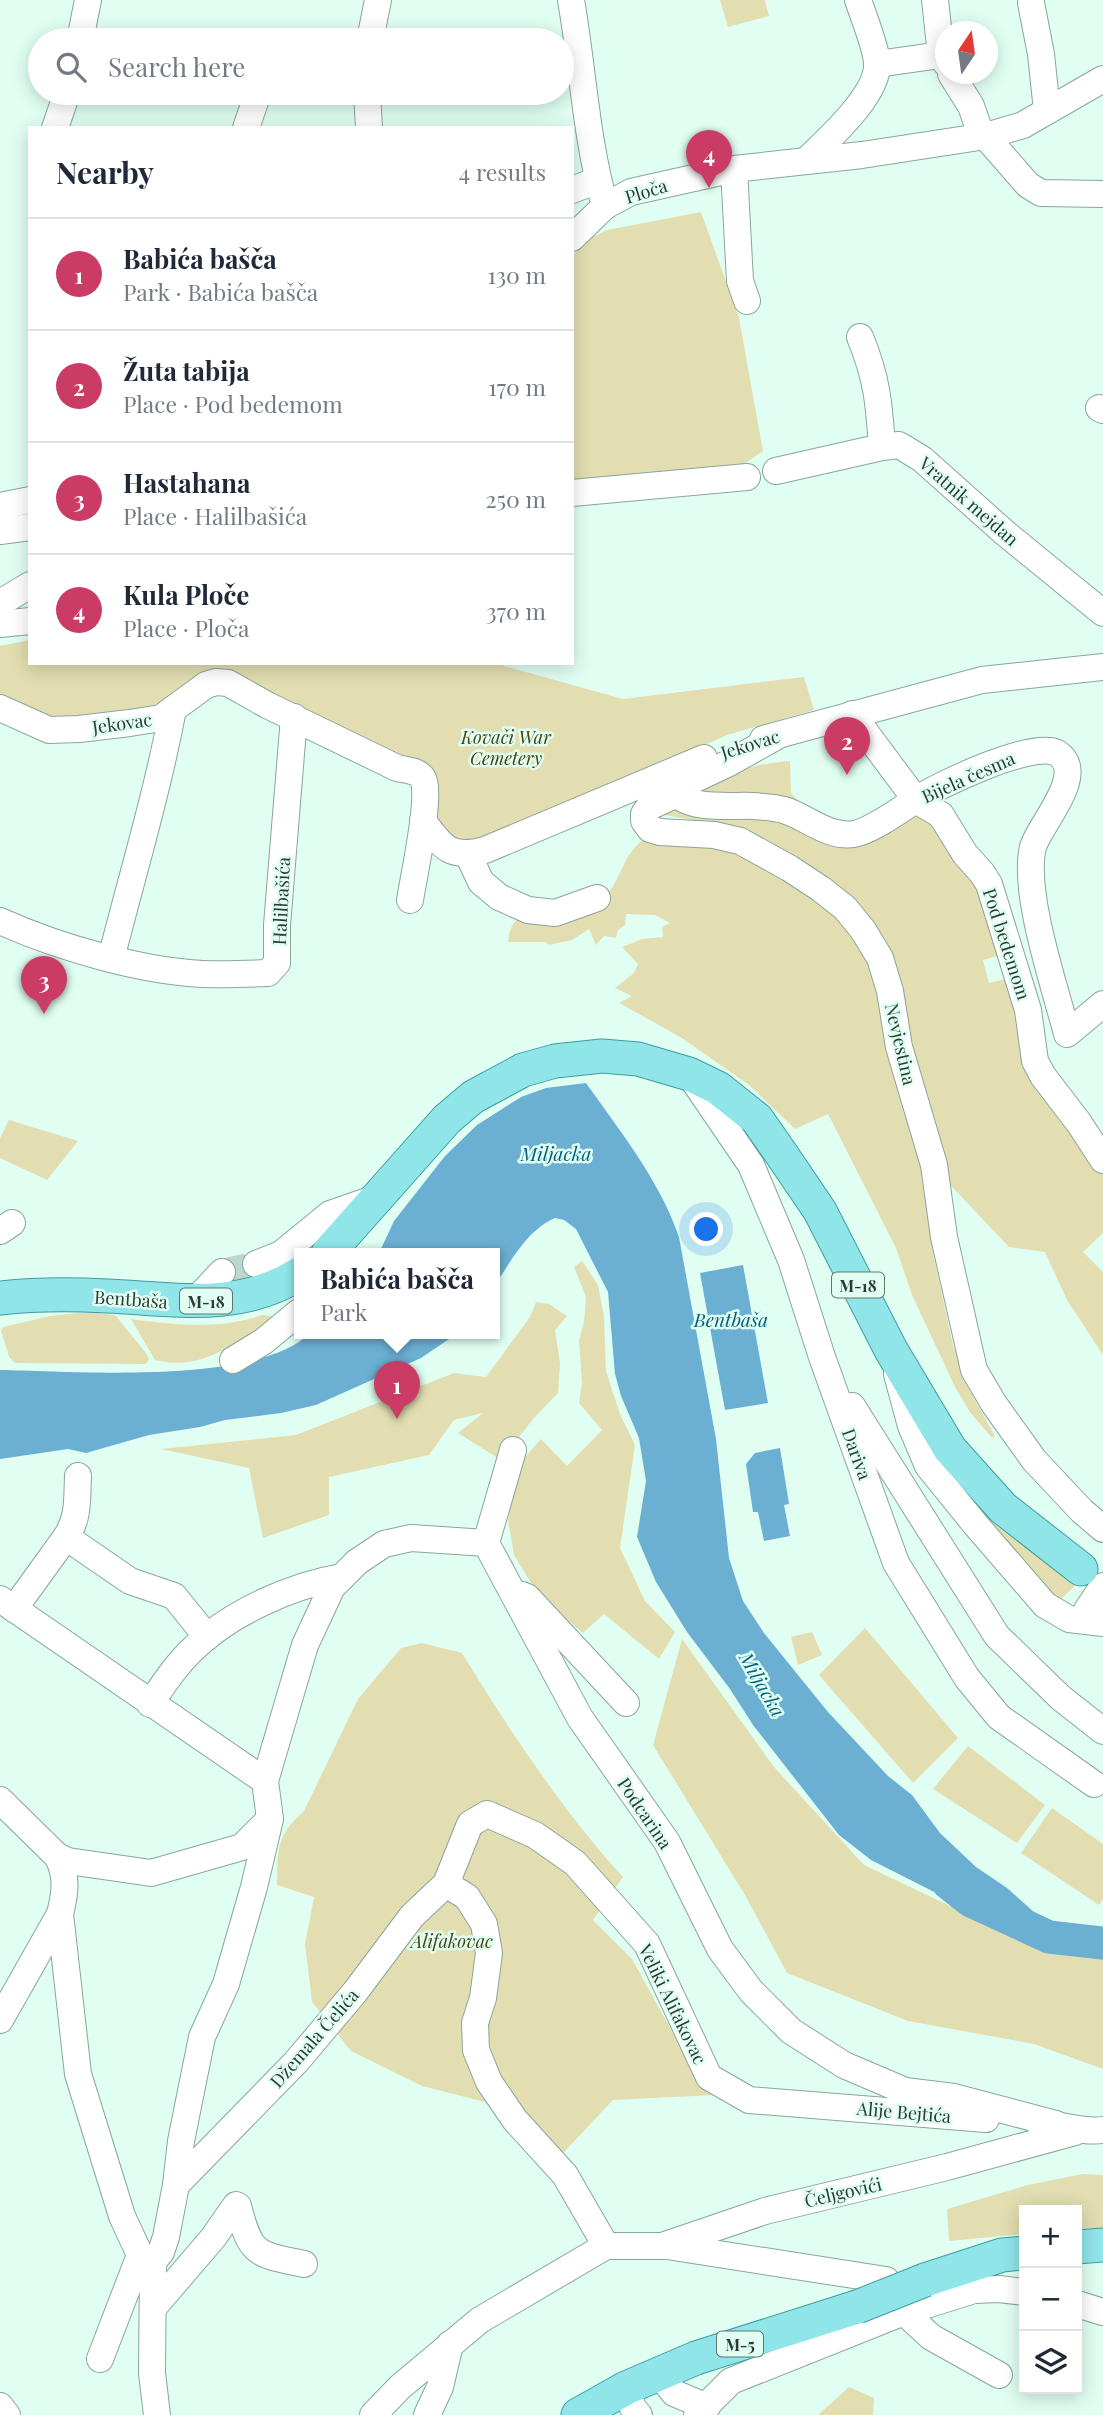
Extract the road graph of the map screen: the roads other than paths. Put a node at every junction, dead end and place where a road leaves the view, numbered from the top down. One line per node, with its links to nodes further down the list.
1 (88, 0): 8 (street)
2 (378, 0): 9 (street)
3 (571, 0): 24 (street)
4 (858, 0): 10 (street)
5 (935, 0): 7 (street)
6 (1031, 3): 17 (street)
7 (939, 21)
8 (82, 28)
9 (372, 28)
10 (877, 64): 11 (street); 22 (street)
11 (935, 64)
12 (1103, 79): 17 (street, Ploča)
13 (958, 84): 21 (street)
14 (63, 105): 18 (street)
15 (254, 105): 19 (street)
16 (368, 105): 20 (street)
17 (1047, 111): 21 (street, Ploča)
18 (56, 126)
19 (247, 126)
20 (369, 126)
21 (986, 136): 22 (street, Ploča); 26 (street)
22 (806, 161): 23 (street, Ploča)
23 (734, 169): 27 (street, Ploča); 29 (street)
24 (598, 180): 25 (street); 27 (street)
25 (574, 189)
26 (1103, 194)
27 (606, 206): 28 (street, Ploča)
28 (574, 236)
29 (747, 301)
30 (860, 337): 31 (street)
31 (882, 447): 32 (street, Vratnik mejdan); 41 (street, Vratnik mejdan)
32 (776, 471)
33 (747, 477): 34 (street)
34 (574, 493)
35 (28, 500): 36 (street)
36 (0, 506)
37 (28, 527): 38 (street)
38 (0, 531)
39 (28, 586): 40 (street)
40 (0, 603)
41 (1103, 613)
42 (28, 621): 43 (street)
43 (0, 624)
44 (1103, 667): 47 (street, Jekovac)
45 (0, 708): 46 (street, Jekovac)
46 (173, 709): 48 (street, Jekovac); 57 (street)
47 (852, 714): 49 (street, Jekovac); 51 (street, Pod bedemom)
48 (294, 717): 52 (street, Jekovac); 57 (street, Halilbašića)
49 (779, 735): 50 (street, Nevjestina); 53 (street, Jekovac)
50 (677, 794): 51 (street, Bijela česma); 74 (street, Nevjestina)
51 (916, 800): 58 (street, Bijela česma); 60 (street, Pod bedemom)
52 (424, 821): 53 (street); 55 (street, Jekovac)
53 (468, 854): 54 (street)
54 (597, 898)
55 (410, 900)
56 (0, 922): 57 (street, Halilbašića)
57 (111, 959)
58 (1103, 1004)
59 (690, 1074): 61 (main road, M-18); 69 (main road, M-18); 70 (street, Dariva)
60 (1103, 1160)
61 (381, 1196): 62 (main road, M-18); 63 (street)
62 (333, 1248)
63 (256, 1264)
64 (222, 1272): 67 (street)
65 (294, 1278): 67 (main road, Bentbaša / M-18)
66 (0, 1298): 67 (main road, Bentbaša / M-18)
67 (194, 1302)
68 (294, 1316): 71 (street)
69 (891, 1350): 78 (main road, M-18); 81 (street)
70 (822, 1357): 85 (street); 87 (street, Dariva)
71 (233, 1360)
72 (513, 1450): 76 (street)
73 (78, 1476): 75 (street)
74 (1103, 1529)
75 (66, 1537): 80 (street); 82 (street)
76 (486, 1543): 77 (street); 79 (street, Podcarina)
77 (342, 1577): 82 (street); 86 (street)
78 (1092, 1577): 81 (street)
79 (513, 1594): 83 (street); 95 (street, Podcarina)
80 (7, 1604): 84 (street)
81 (1095, 1616)
82 (207, 1637): 84 (street)
83 (626, 1703)
84 (150, 1704): 86 (street)
85 (1103, 1731)
86 (265, 1781): 89 (street)
87 (1094, 1784)
88 (0, 1800): 90 (street)
89 (270, 1819): 90 (street); 96 (street)
90 (57, 1856): 92 (street)
91 (450, 1872): 94 (street, Veliki Alifakovac); 96 (street, Džemala Čelića); 98 (street)
92 (60, 1914): 93 (street); 102 (street)
93 (0, 2020)
94 (709, 2077): 95 (street, Alije Bejtića)
95 (1080, 2128): 99 (street, Čeljgovići)
96 (176, 2185): 102 (street)
97 (1103, 2245): 100 (main road)
98 (606, 2246): 99 (street, Čeljgovići); 109 (street)
99 (662, 2246): 107 (street)
100 (1082, 2247)
101 (1019, 2253): 111 (main road, M-5, bridge)
102 (147, 2259): 106 (street); 110 (street)
103 (304, 2264): 106 (street)
104 (1019, 2291): 107 (street)
105 (1082, 2306): 108 (street)
106 (153, 2308): 117 (street)
107 (904, 2312): 112 (street); 115 (street)
108 (1103, 2312)
109 (450, 2344): 118 (street); 119 (street)
110 (100, 2359)
111 (659, 2374): 114 (main road, M-5); 115 (street)
112 (999, 2375)
113 (0, 2406): 116 (street)
114 (628, 2407): 120 (main road, M-5)
115 (702, 2411)
116 (6, 2415)
117 (158, 2415)
118 (373, 2415)
119 (427, 2415)
120 (578, 2415)

